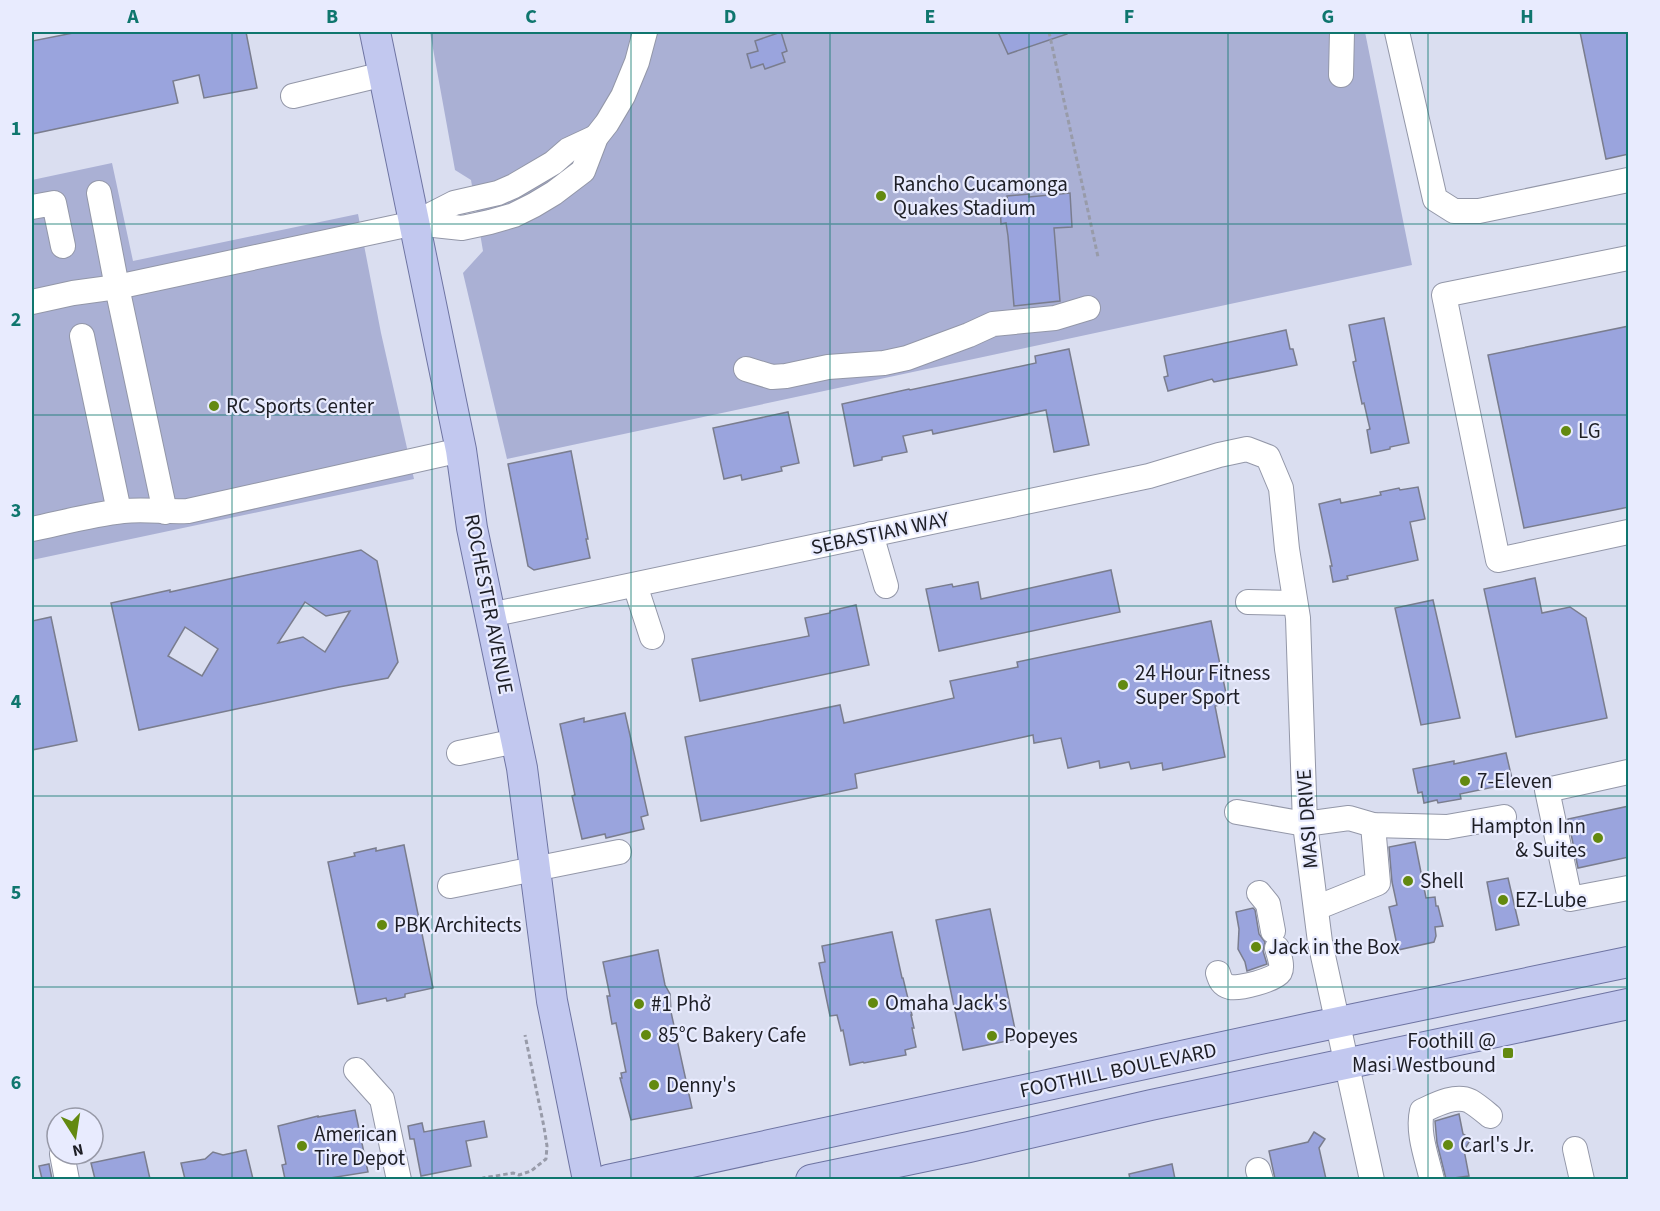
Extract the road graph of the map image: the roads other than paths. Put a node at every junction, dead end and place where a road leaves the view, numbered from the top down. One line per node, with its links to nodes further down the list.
1 (375, 32): 5 (main road, ROCHESTER AVENUE)
2 (645, 32): 11 (street)
3 (1342, 32): 6 (street)
4 (1397, 32): 8 (street)
5 (384, 74): 7 (street); 11 (main road, ROCHESTER AVENUE)
6 (1341, 75)
7 (293, 96)
8 (1629, 180)
9 (99, 193): 14 (street)
10 (32, 207): 12 (street)
11 (415, 223): 14 (street); 19 (main road, ROCHESTER AVENUE)
12 (63, 246)
13 (1629, 258): 24 (street)
14 (117, 287): 15 (street); 22 (street)
15 (32, 302)
16 (1088, 308): 18 (street)
17 (82, 336): 21 (street)
18 (746, 369)
19 (461, 450): 22 (street); 30 (main road, ROCHESTER AVENUE)
20 (1268, 457): 25 (street, SEBASTIAN WAY); 29 (street, MASI DRIVE)
21 (119, 511): 22 (street); 23 (street)
22 (165, 512)
23 (32, 529)
24 (1629, 532)
25 (871, 534): 26 (street, SEBASTIAN WAY); 27 (street)
26 (635, 585): 30 (street, SEBASTIAN WAY); 31 (street)
27 (886, 586)
28 (1248, 602): 29 (street)
29 (1295, 603): 37 (street, MASI DRIVE)
30 (490, 615): 32 (main road, ROCHESTER AVENUE)
31 (652, 637)
32 (516, 741): 33 (street); 40 (main road, ROCHESTER AVENUE)
33 (459, 753)
34 (1629, 772): 42 (street)
35 (1238, 812): 37 (street)
36 (1504, 816): 38 (street)
37 (1305, 824): 38 (street); 44 (street, MASI DRIVE)
38 (1373, 825): 44 (street)
39 (619, 852): 40 (street)
40 (536, 869): 41 (street); 54 (main road, ROCHESTER AVENUE)
41 (450, 886)
42 (1629, 888)
43 (1259, 892): 46 (street)
44 (1316, 908): 48 (street, MASI DRIVE)
45 (1629, 962): 48 (main road, FOOTHILL BOULEVARD)
46 (1218, 973)
47 (1629, 1004): 49 (main road, FOOTHILL BOULEVARD)
48 (1338, 1022): 49 (street, MASI DRIVE); 55 (main road, FOOTHILL BOULEVARD)
49 (1347, 1063): 56 (main road, FOOTHILL BOULEVARD); 57 (street, MASI DRIVE)
50 (356, 1070): 53 (street)
51 (1490, 1116): 58 (street)
52 (1575, 1149): 59 (street)
53 (399, 1179)
54 (588, 1179)
55 (608, 1179)
56 (811, 1179)
57 (1372, 1179)
58 (1432, 1179)
59 (1582, 1179)

